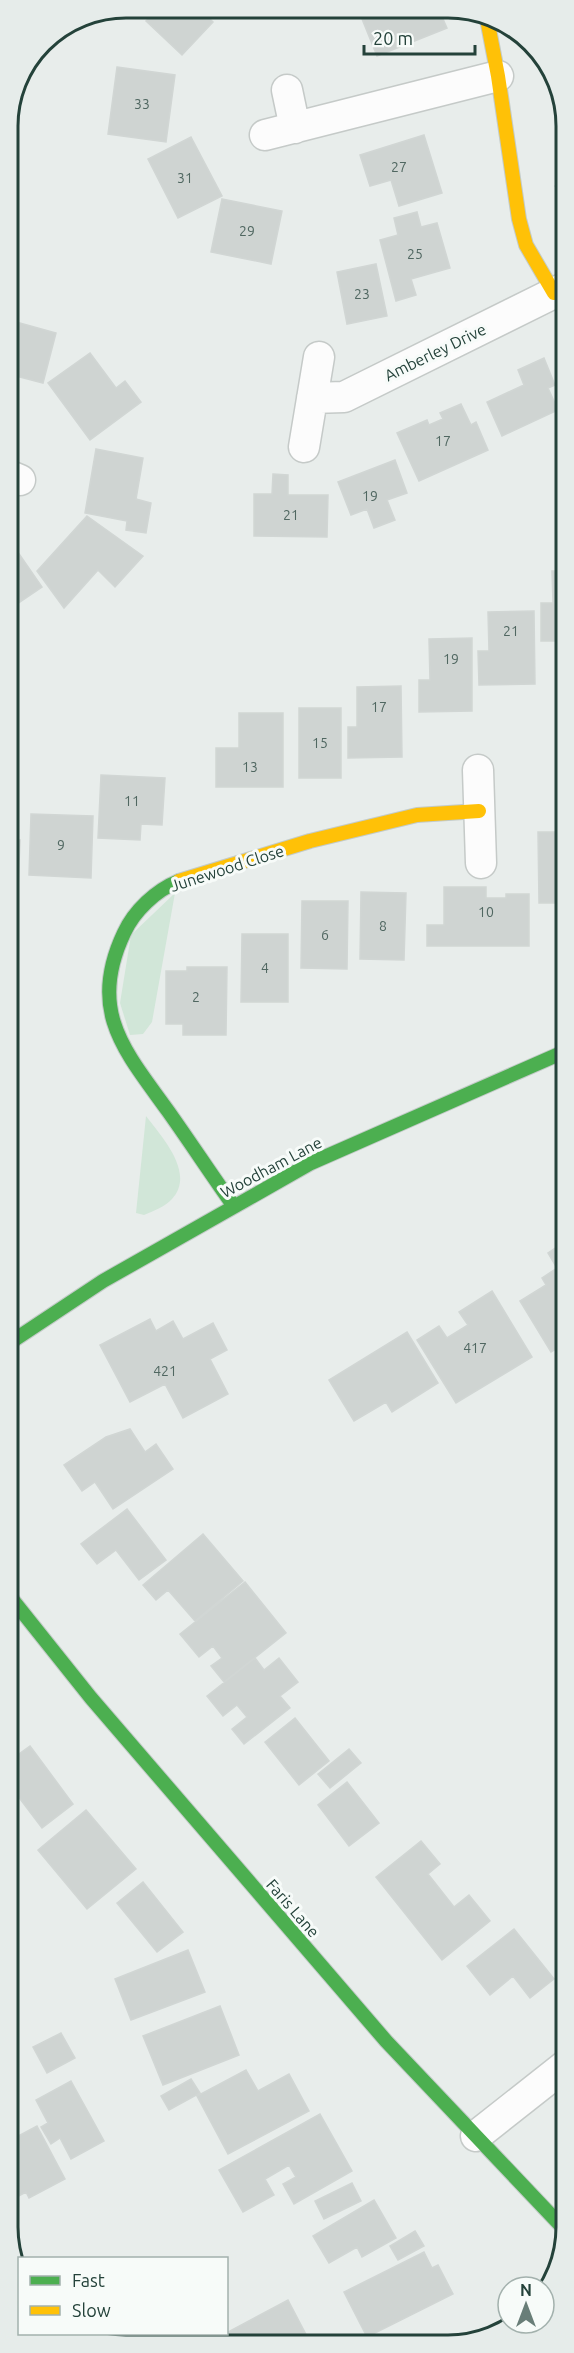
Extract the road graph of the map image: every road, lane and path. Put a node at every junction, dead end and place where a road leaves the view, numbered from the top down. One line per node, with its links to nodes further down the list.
1 (488, 26): 2 (street, Amberley Drive)
2 (498, 76): 4 (street); 6 (street, Amberley Drive)
3 (287, 90): 4 (street)
4 (295, 128): 5 (street)
5 (265, 135)
6 (556, 285)
7 (556, 292): 9 (street, Amberley Drive)
8 (319, 357): 9 (street)
9 (312, 398): 10 (street)
10 (304, 447)
11 (478, 770): 12 (street)
12 (479, 811): 13 (street); 15 (street, Junewood Close)
13 (481, 863)
14 (556, 1055): 15 (street, Woodham Lane)
15 (233, 1205): 16 (street, Woodham Lane)
16 (18, 1337)
17 (18, 1607): 19 (street, Faris Lane)
18 (556, 2073): 19 (street)
19 (476, 2136): 20 (street, Faris Lane)
20 (556, 2220)

